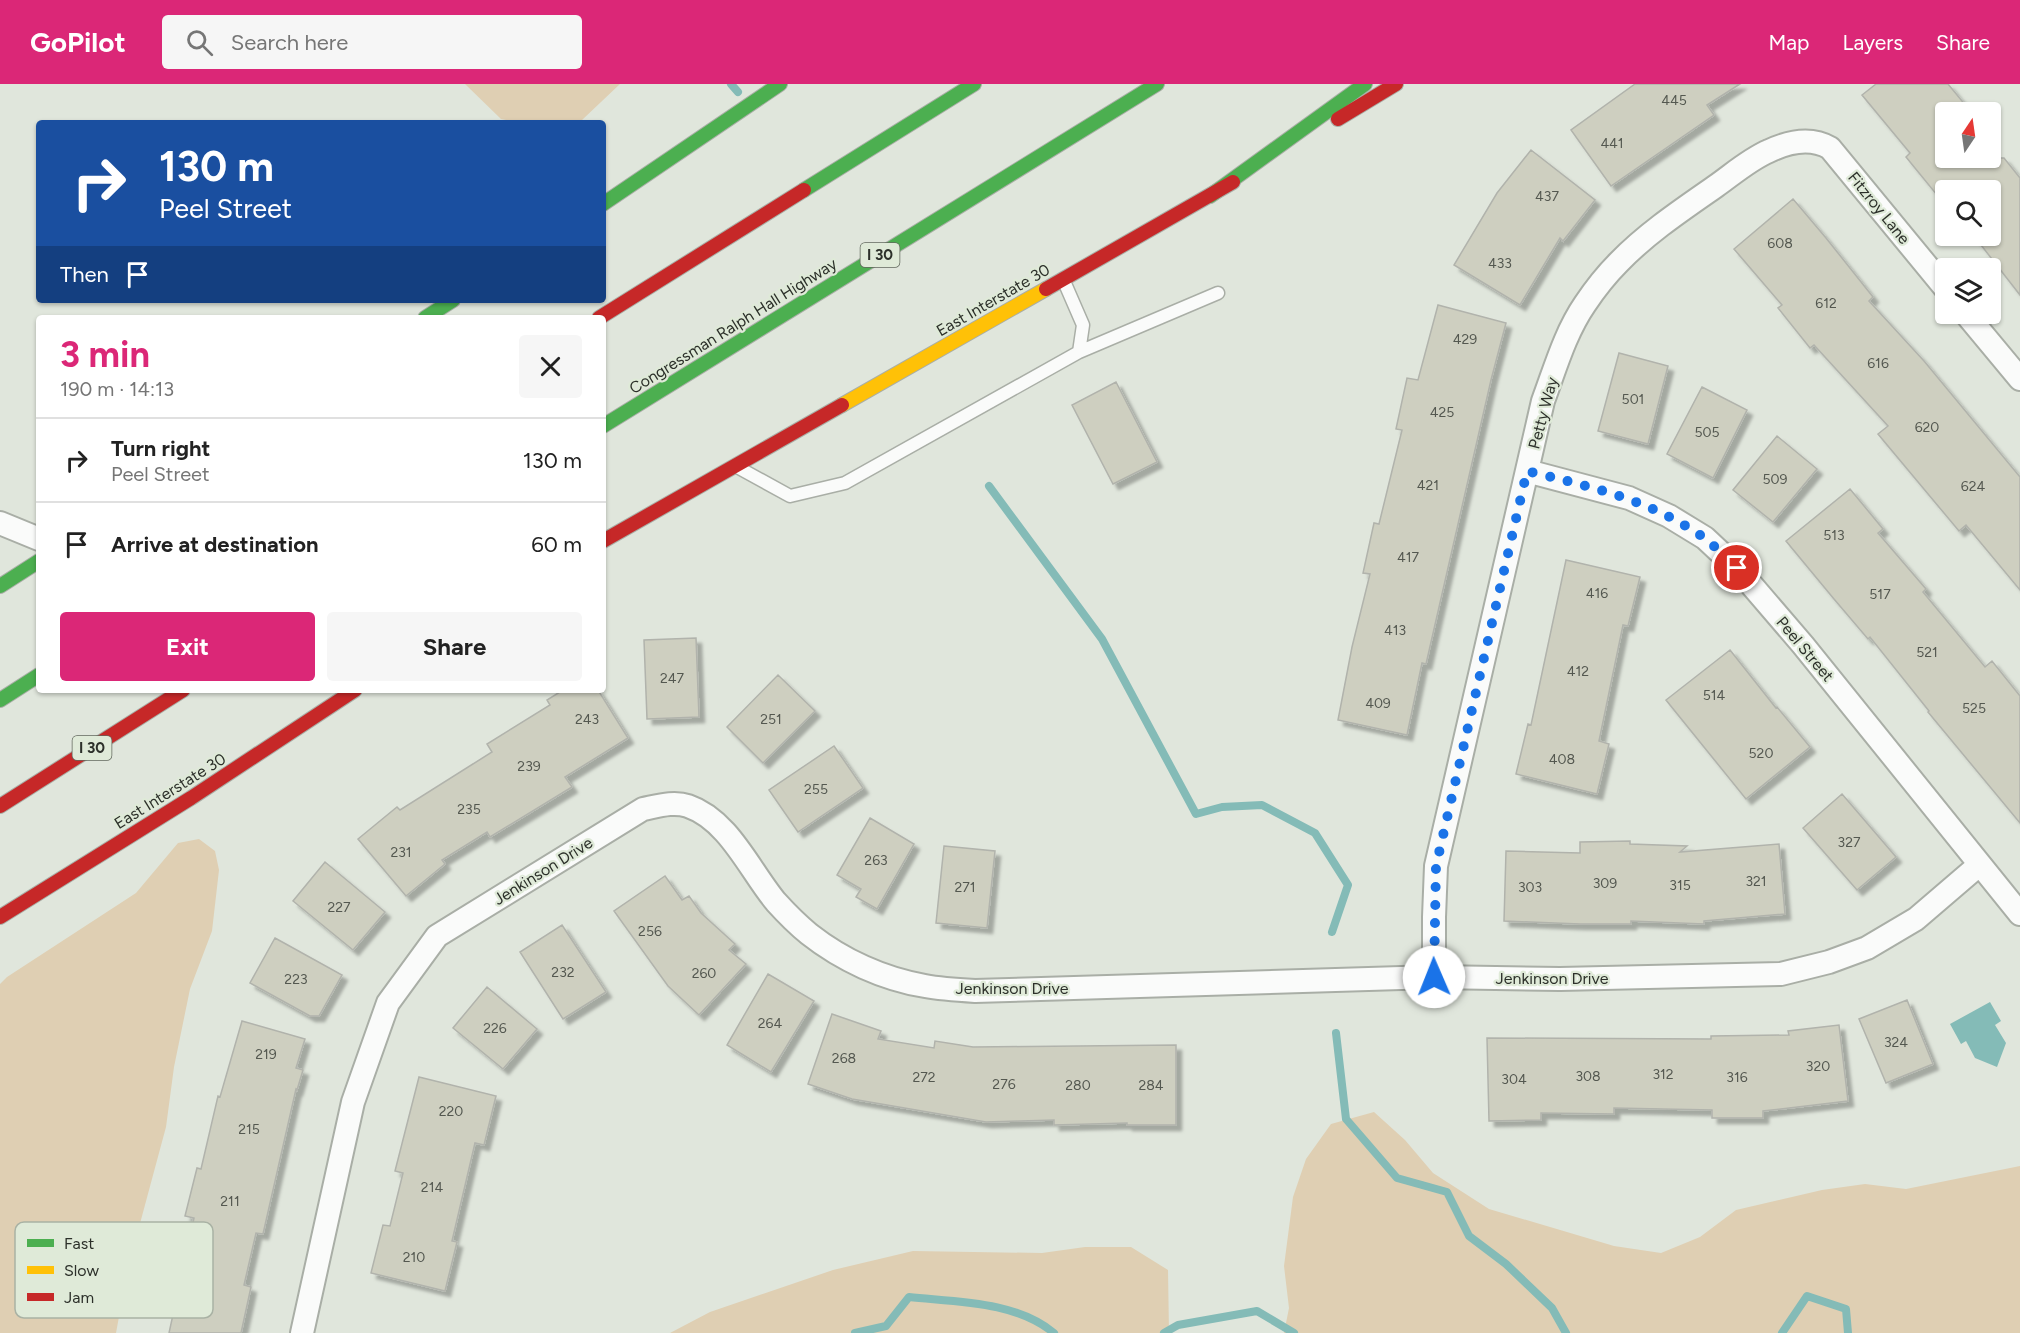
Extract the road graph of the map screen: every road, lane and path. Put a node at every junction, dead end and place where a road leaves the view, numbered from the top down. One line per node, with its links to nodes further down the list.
1 (780, 84): 8 (main road)
2 (974, 84): 14 (main road)
3 (1157, 84): 18 (main road, Congressman Ralph Hall Highway / I 30)
4 (1365, 84): 7 (main road)
5 (1396, 84): 7 (main road, East Interstate 30)
6 (1805, 141): 9 (street, Fitzroy Lane); 20 (street, Petty Way)
7 (1210, 196): 10 (main road, East Interstate 30)
8 (606, 202)
9 (1935, 276)
10 (1063, 279): 16 (lane); 19 (main road, East Interstate 30)
11 (1218, 293): 16 (lane)
12 (448, 303): 13 (main road)
13 (430, 315)
14 (604, 315)
15 (1974, 324): 17 (street)
16 (1079, 352): 19 (lane)
17 (2020, 379)
18 (606, 424)
19 (736, 466): 23 (main road, East Interstate 30)
20 (1527, 471): 31 (street, Peel Street); 34 (street, Petty Way)
21 (0, 523): 22 (street)
22 (36, 537)
23 (606, 539)
24 (36, 563): 25 (main road)
25 (0, 586)
26 (36, 677): 29 (main road)
27 (178, 693): 30 (main road, I 30)
28 (350, 693): 33 (main road, East Interstate 30)
29 (0, 700)
30 (0, 806)
31 (1979, 865): 32 (street, Peel Street); 34 (street, Jenkinson Drive)
32 (2020, 914)
33 (0, 917)
34 (1434, 977): 35 (street, Jenkinson Drive)
35 (302, 1333)

